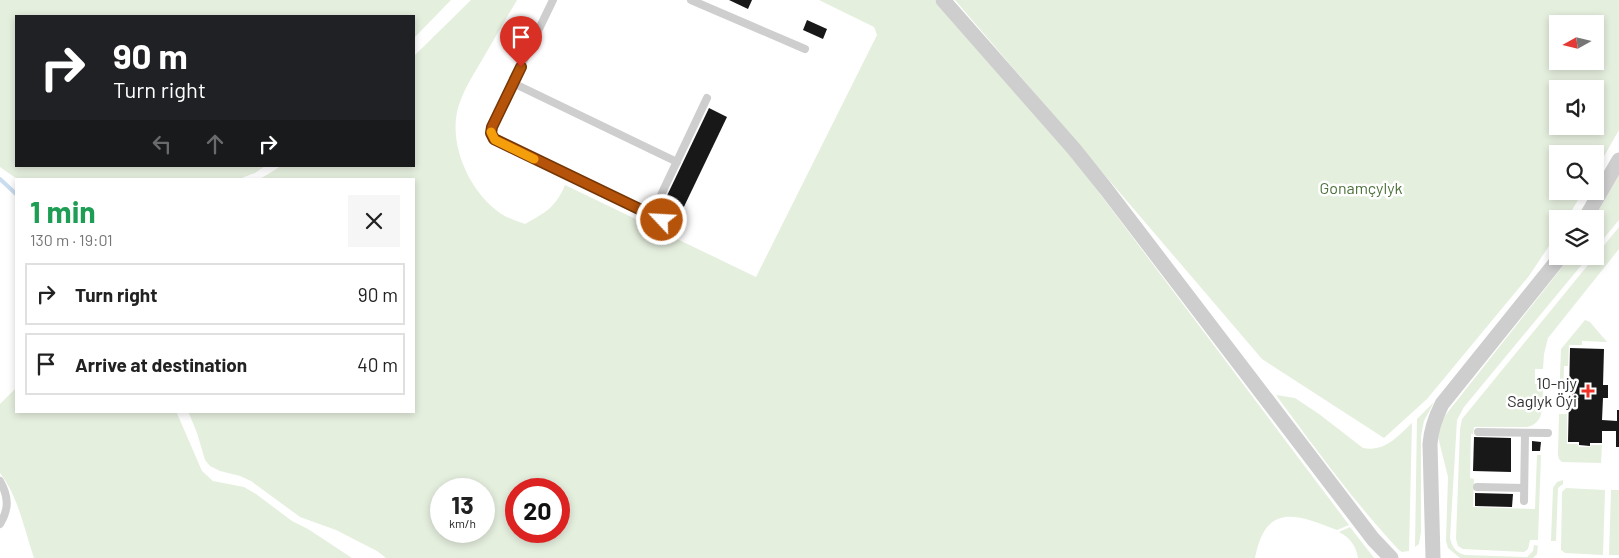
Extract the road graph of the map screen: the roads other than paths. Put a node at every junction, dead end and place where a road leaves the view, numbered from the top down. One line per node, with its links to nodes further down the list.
1 (553, 0): 5 (lane)
2 (691, 0): 4 (lane)
3 (943, 0): 21 (street)
4 (806, 49)
5 (513, 83): 8 (lane); 10 (lane)
6 (708, 98): 8 (lane)
7 (1619, 160): 9 (street)
8 (677, 162): 10 (lane)
9 (1589, 210)
10 (652, 214): 11 (lane)
11 (672, 224)
12 (1554, 265): 22 (street)
13 (1478, 432): 14 (lane)
14 (1525, 433): 15 (lane); 18 (lane)
15 (1548, 433)
16 (0, 481): 20 (lane)
17 (1477, 487): 18 (lane)
18 (1524, 488): 19 (lane)
19 (1524, 501)
20 (0, 524)
21 (1391, 558)
22 (1433, 558)

